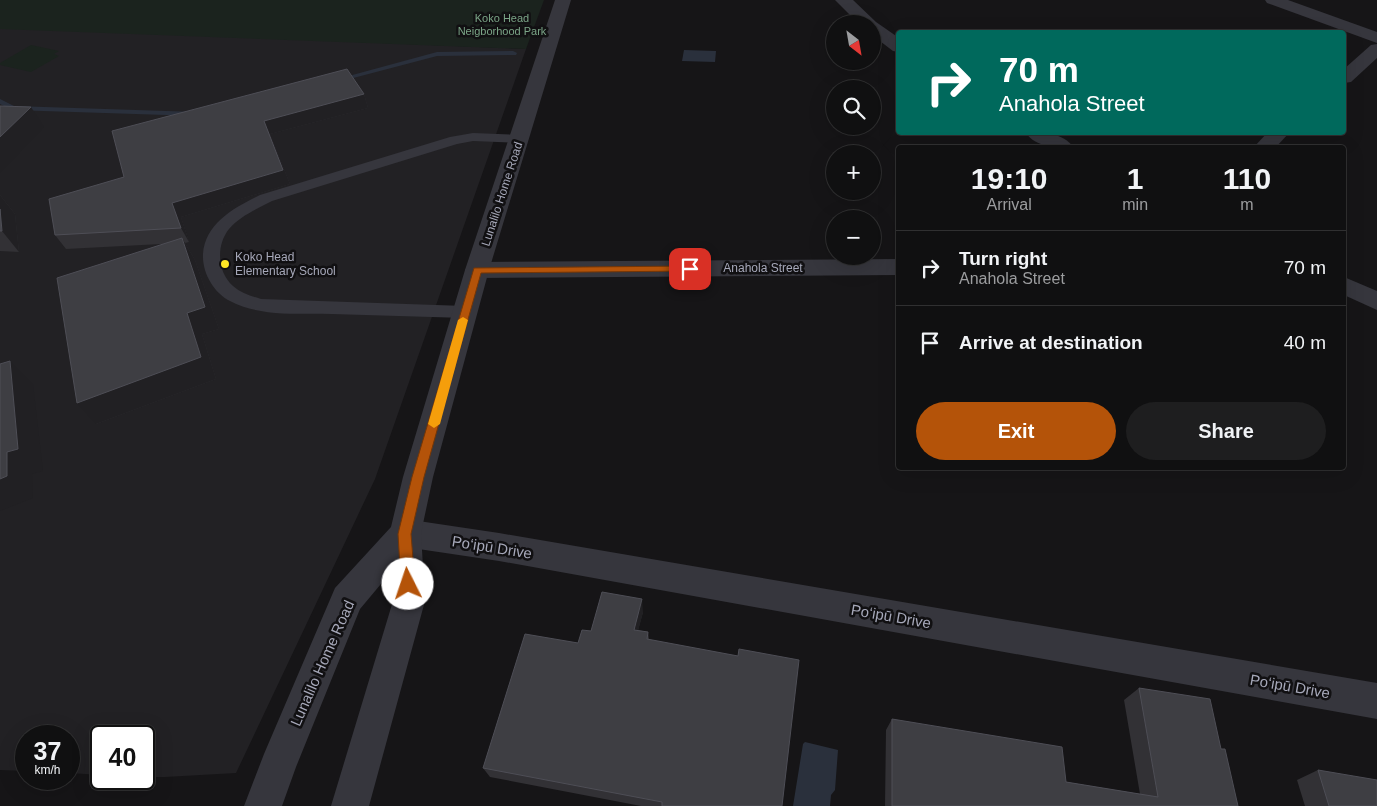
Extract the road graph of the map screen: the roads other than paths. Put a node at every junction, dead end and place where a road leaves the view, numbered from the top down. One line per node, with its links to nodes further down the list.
1 (563, 0): 12 (street, Lunalilo Home Road)
2 (843, 0): 4 (street)
3 (1273, 0): 6 (street)
4 (859, 15)
5 (881, 33): 7 (street)
6 (1377, 38)
7 (896, 45)
8 (1377, 50): 9 (street)
9 (1346, 76)
10 (1040, 135): 13 (street)
11 (1277, 135): 14 (street)
12 (519, 139): 16 (street, Lunalilo Home Road); 19 (lane)
13 (1059, 145)
14 (1266, 145)
15 (896, 267): 16 (street, Anahola Street)
16 (478, 270): 19 (street, Lunalilo Home Road)
17 (1346, 286): 18 (street)
18 (1377, 301)
19 (465, 312): 20 (street, Lunalilo Home Road)
20 (405, 534): 21 (street, Po‘ipū Drive); 22 (street, Lunalilo Home Road); 23 (street, Lunalilo Home Road)
21 (1377, 701)
22 (263, 806)
23 (350, 806)

